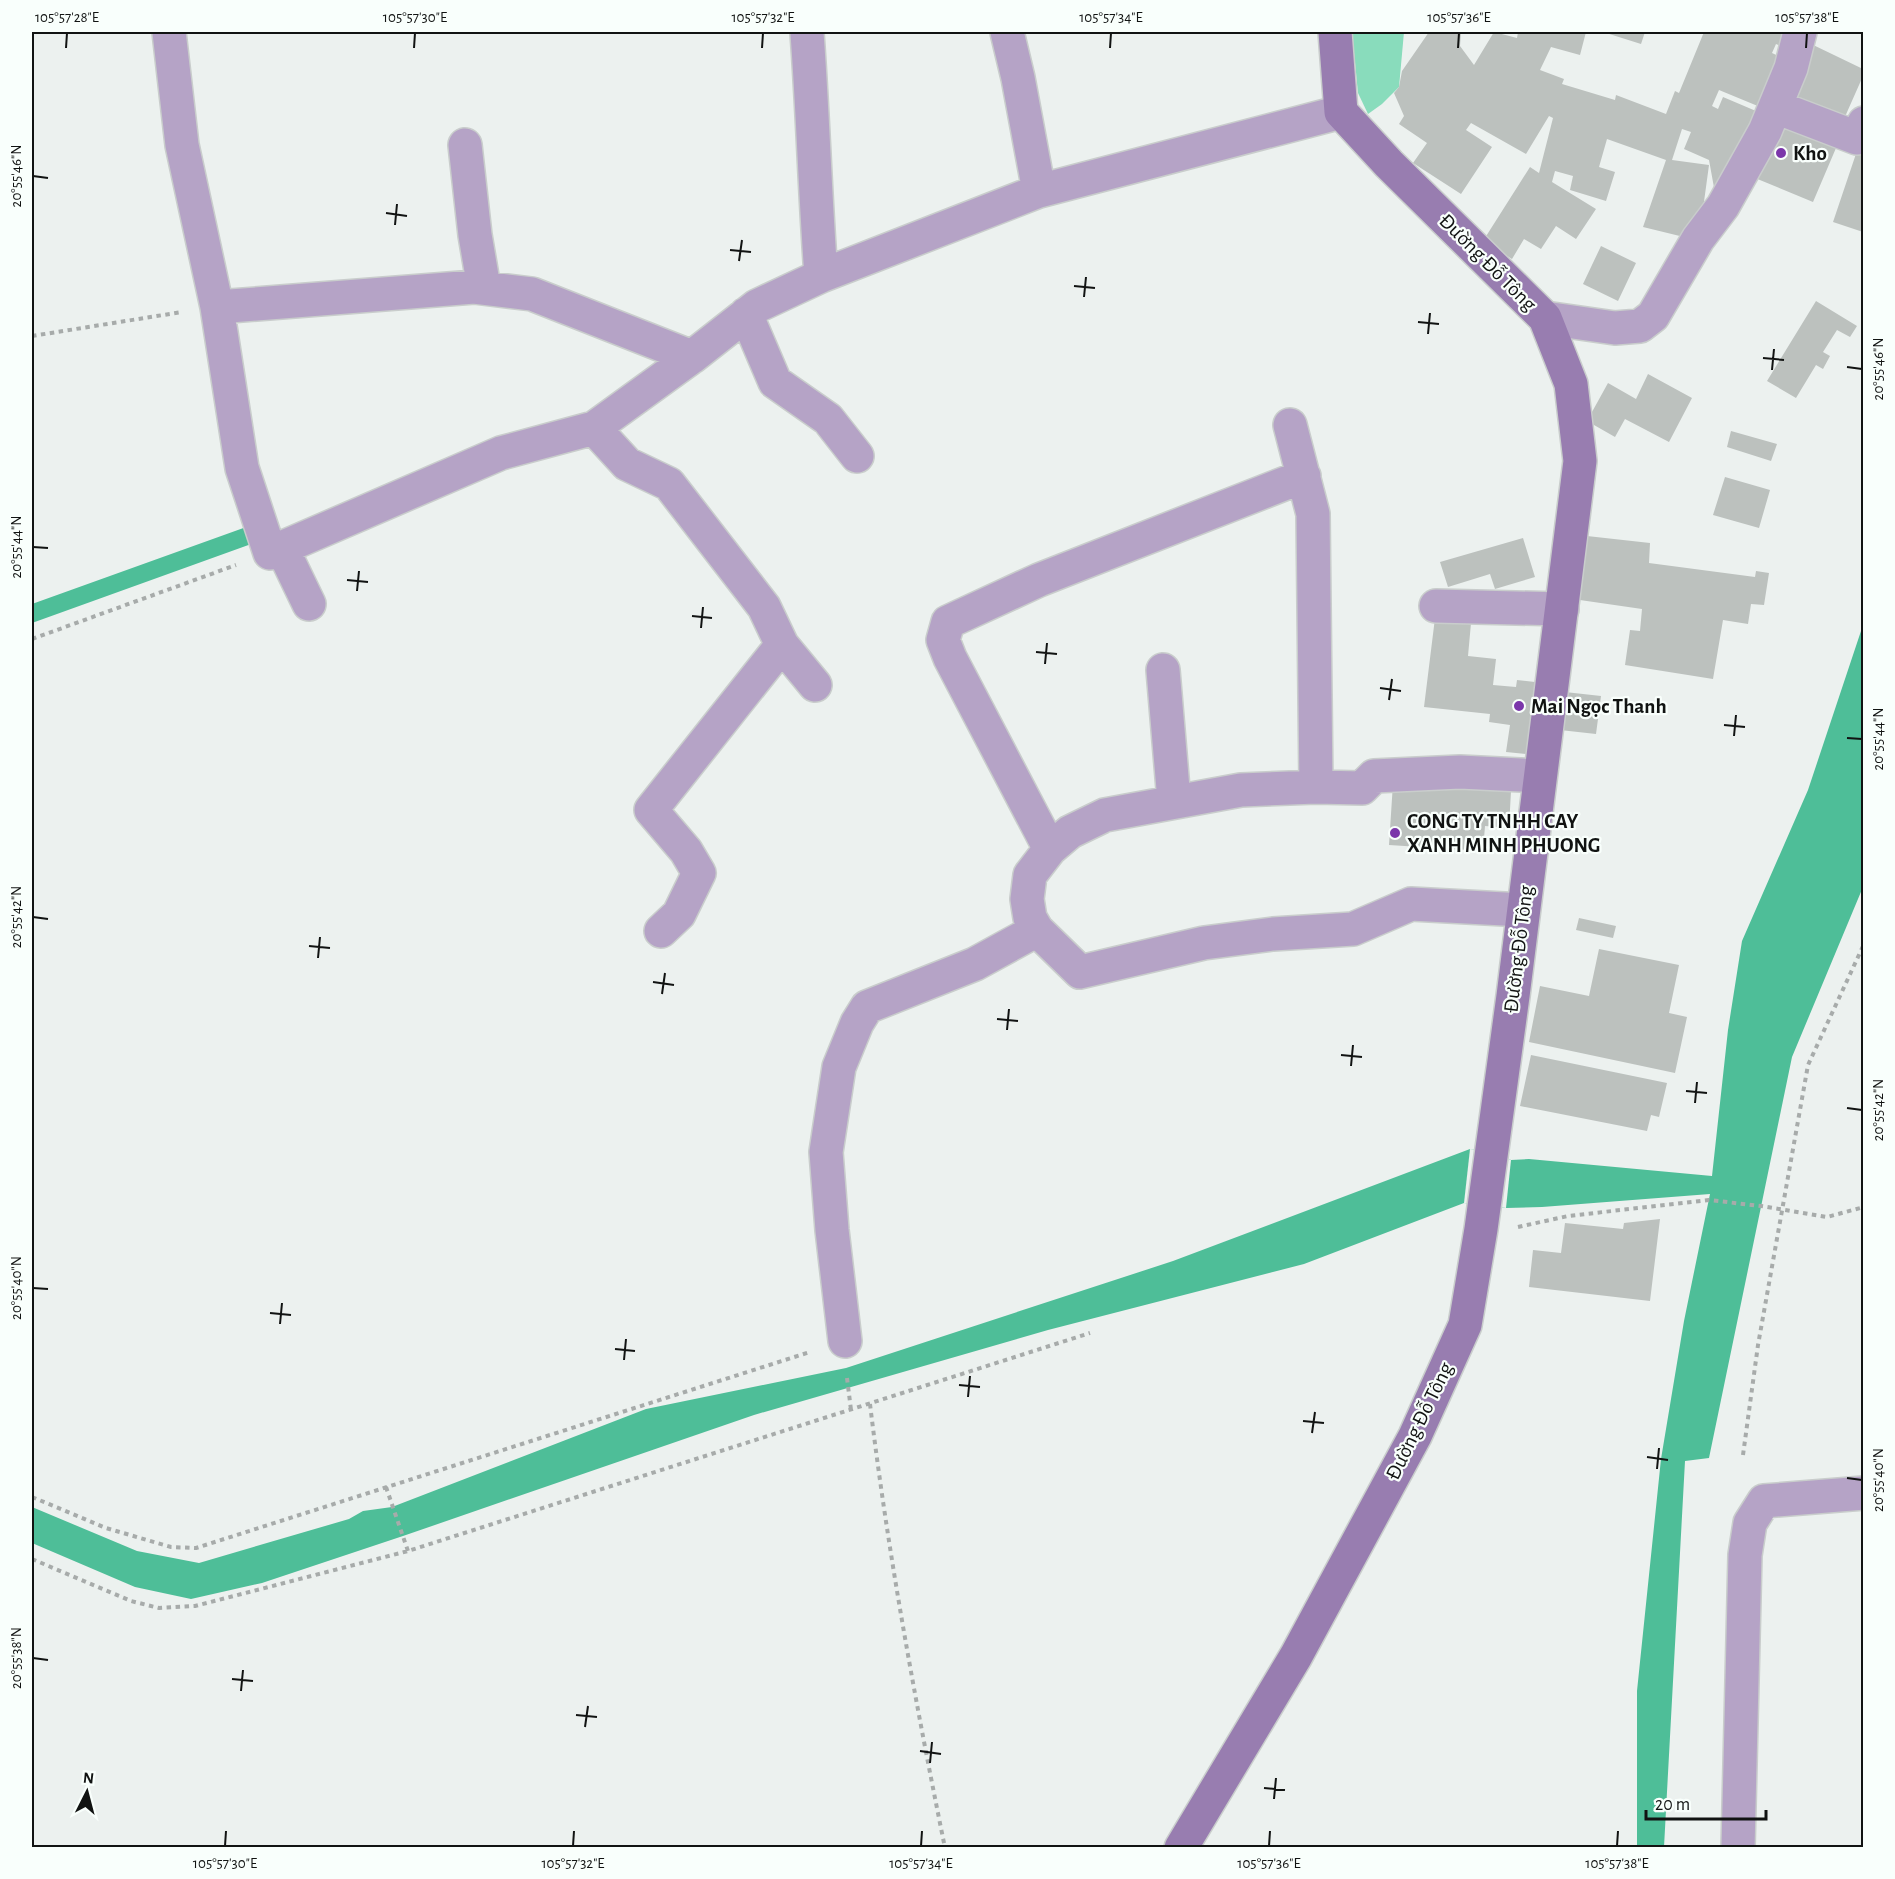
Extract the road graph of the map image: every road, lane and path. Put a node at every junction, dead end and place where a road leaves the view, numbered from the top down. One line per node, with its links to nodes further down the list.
1 (169, 32): 13 (street)
2 (1007, 32): 10 (street)
3 (1335, 32): 7 (main road)
4 (1800, 32): 6 (street)
5 (807, 33): 11 (street)
6 (1776, 107): 8 (street); 15 (street)
7 (1341, 112): 10 (street); 15 (main road, Đường Đỗ Tông)
8 (1863, 123)
9 (465, 145): 12 (street)
10 (1039, 191): 11 (street)
11 (821, 276): 14 (street)
12 (484, 288): 13 (street); 17 (street)
13 (217, 307): 16 (path); 22 (street)
14 (746, 314): 17 (street); 20 (street)
15 (1545, 318): 25 (main road, Đường Đỗ Tông)
16 (32, 336)
17 (692, 357): 19 (street)
18 (1290, 425): 21 (street)
19 (594, 428): 22 (street); 27 (street)
20 (857, 456)
21 (1304, 476): 31 (street); 33 (street)
22 (276, 551): 23 (street); 26 (path)
23 (309, 604)
24 (1436, 606): 25 (street)
25 (1562, 609): 30 (main road, Đường Đỗ Tông)
26 (32, 639)
27 (782, 645): 29 (street); 36 (street)
28 (1163, 670): 32 (street)
29 (815, 685)
30 (1539, 776): 31 (street); 34 (main road, Đường Đỗ Tông)
31 (1316, 787): 32 (street)
32 (1174, 801): 33 (street)
33 (1050, 849): 35 (street)
34 (1523, 910): 35 (street); 40 (main road, Đường Đỗ Tông)
35 (1038, 930): 42 (street)
36 (661, 931)
37 (1863, 944): 39 (path)
38 (1863, 1207): 39 (path)
39 (1782, 1210): 40 (path); 46 (path)
40 (1482, 1217): 53 (main road, Đường Đỗ Tông)
41 (1090, 1333): 44 (path)
42 (845, 1341): 47 (path)
43 (849, 1392): 45 (path)
44 (870, 1404): 45 (path); 52 (path)
45 (851, 1410): 50 (path)
46 (1743, 1455)
47 (386, 1487): 49 (path); 50 (path)
48 (1863, 1493): 54 (street)
49 (32, 1497)
50 (408, 1551): 51 (path)
51 (32, 1559)
52 (945, 1848)
53 (1181, 1848)
54 (1738, 1848)

